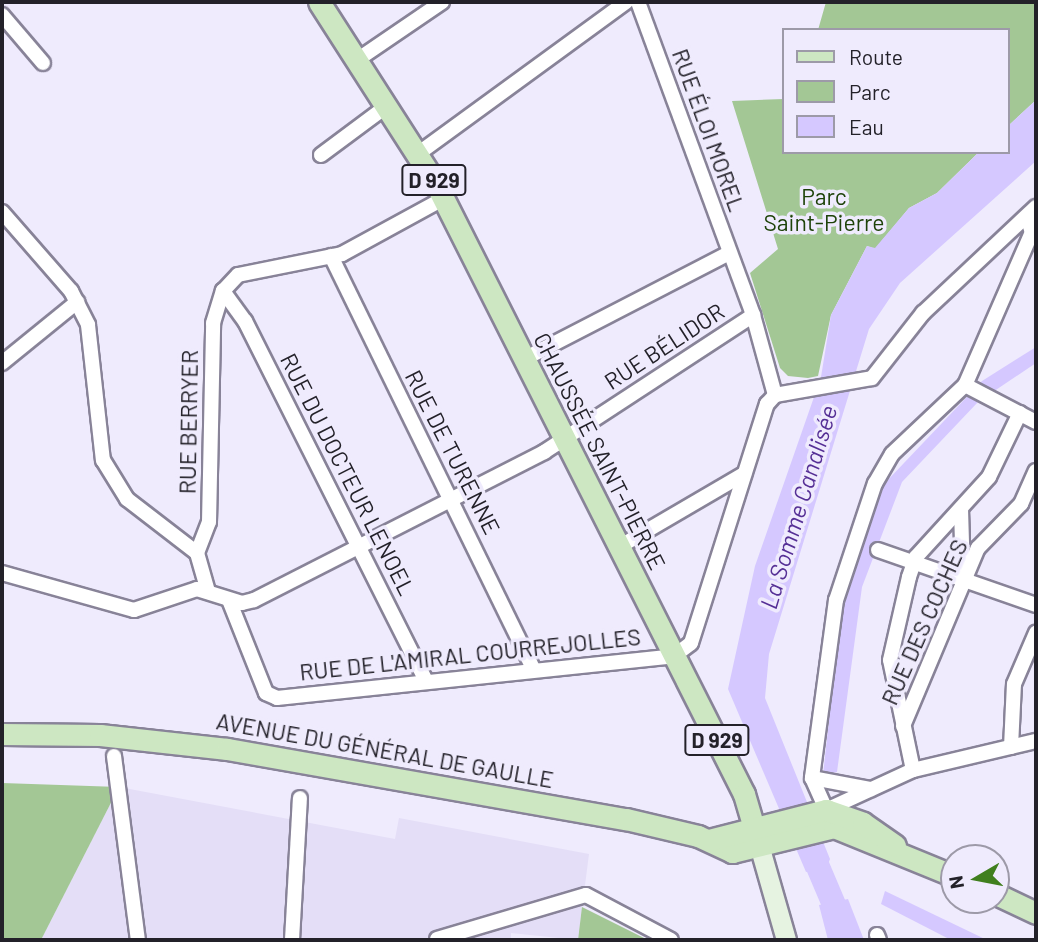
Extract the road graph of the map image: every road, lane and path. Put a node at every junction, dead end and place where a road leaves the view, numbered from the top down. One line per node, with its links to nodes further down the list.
1 (318, 2): 6 (main road, CHAUSSÉE SAINT-PIERRE / D 929)
2 (442, 2): 6 (street)
3 (626, 2): 9 (street)
4 (638, 2): 14 (street, RUE ÉLOI MOREL)
5 (2, 15): 7 (street)
6 (357, 60): 8 (main road, CHAUSSÉE SAINT-PIERRE / D 929)
7 (43, 63)
8 (388, 105): 9 (main road, CHAUSSÉE SAINT-PIERRE / D 929); 10 (street)
9 (419, 152): 11 (main road, CHAUSSÉE SAINT-PIERRE / D 929)
10 (321, 155)
11 (443, 199): 15 (street); 19 (main road, CHAUSSÉE SAINT-PIERRE / D 929)
12 (2, 212): 17 (street)
13 (1032, 212): 21 (street); 22 (street)
14 (729, 253): 18 (street, RUE ÉLOI MOREL); 19 (street)
15 (331, 256): 16 (street); 28 (street, RUE DE TURENNE)
16 (223, 291): 30 (street, RUE DU DOCTEUR LENOEL); 33 (street, RUE BERRYER)
17 (77, 302): 20 (street); 33 (street)
18 (753, 315): 22 (street, RUE ÉLOI MOREL); 25 (street, RUE BÉLIDOR)
19 (524, 359): 25 (main road, CHAUSSÉE SAINT-PIERRE / D 929)
20 (2, 363)
21 (965, 385): 23 (street); 50 (street)
22 (775, 395): 27 (street)
23 (1020, 413): 24 (street); 29 (street)
24 (1036, 422)
25 (565, 439): 28 (street, RUE BÉLIDOR); 31 (main road, CHAUSSÉE SAINT-PIERRE / D 929)
26 (1036, 471): 36 (street, RUE DES COCHES)
27 (744, 474): 31 (street); 41 (street)
28 (453, 500): 30 (street, RUE BÉLIDOR); 42 (street, RUE DE TURENNE)
29 (961, 509): 34 (street); 36 (street)
30 (360, 546): 38 (street, RUE BÉLIDOR); 43 (street, RUE DU DOCTEUR LENOEL)
31 (619, 547): 41 (main road, CHAUSSÉE SAINT-PIERRE / D 929)
32 (878, 551): 34 (street)
33 (197, 553): 37 (street)
34 (914, 563): 36 (street); 44 (street, RUE DES COCHES)
35 (2, 573): 37 (street)
36 (963, 581): 39 (street); 44 (street, RUE DES COCHES)
37 (207, 589): 38 (street)
38 (229, 600): 43 (street, RUE DE L'AMIRAL COURREJOLLES)
39 (1036, 605)
40 (1036, 633): 47 (street)
41 (674, 656): 42 (street, RUE DE L'AMIRAL COURREJOLLES); 54 (main road, CHAUSSÉE SAINT-PIERRE / D 929)
42 (533, 669): 43 (street, RUE DE L'AMIRAL COURREJOLLES)
43 (426, 681)
44 (903, 726): 49 (street, RUE DES COCHES)
45 (2, 734): 54 (main road, AVENUE DU GÉNÉRAL DE GAULLE)
46 (1032, 742): 47 (street)
47 (1011, 747): 49 (street)
48 (114, 757): 60 (street)
49 (913, 770): 51 (street)
50 (813, 778): 51 (street); 53 (street)
51 (871, 789): 53 (street)
52 (300, 798): 61 (street)
53 (818, 816): 54 (main road, AVENUE DU GÉNÉRAL DE GAULLE); 55 (main road)
54 (756, 836): 56 (street, D 929)
55 (940, 870)
56 (770, 882): 63 (street); 64 (street)
57 (1010, 901): 58 (main road)
58 (1036, 913)
59 (437, 939): 62 (street)
60 (138, 940)
61 (292, 940)
62 (671, 940)
63 (786, 940)
64 (798, 940)

